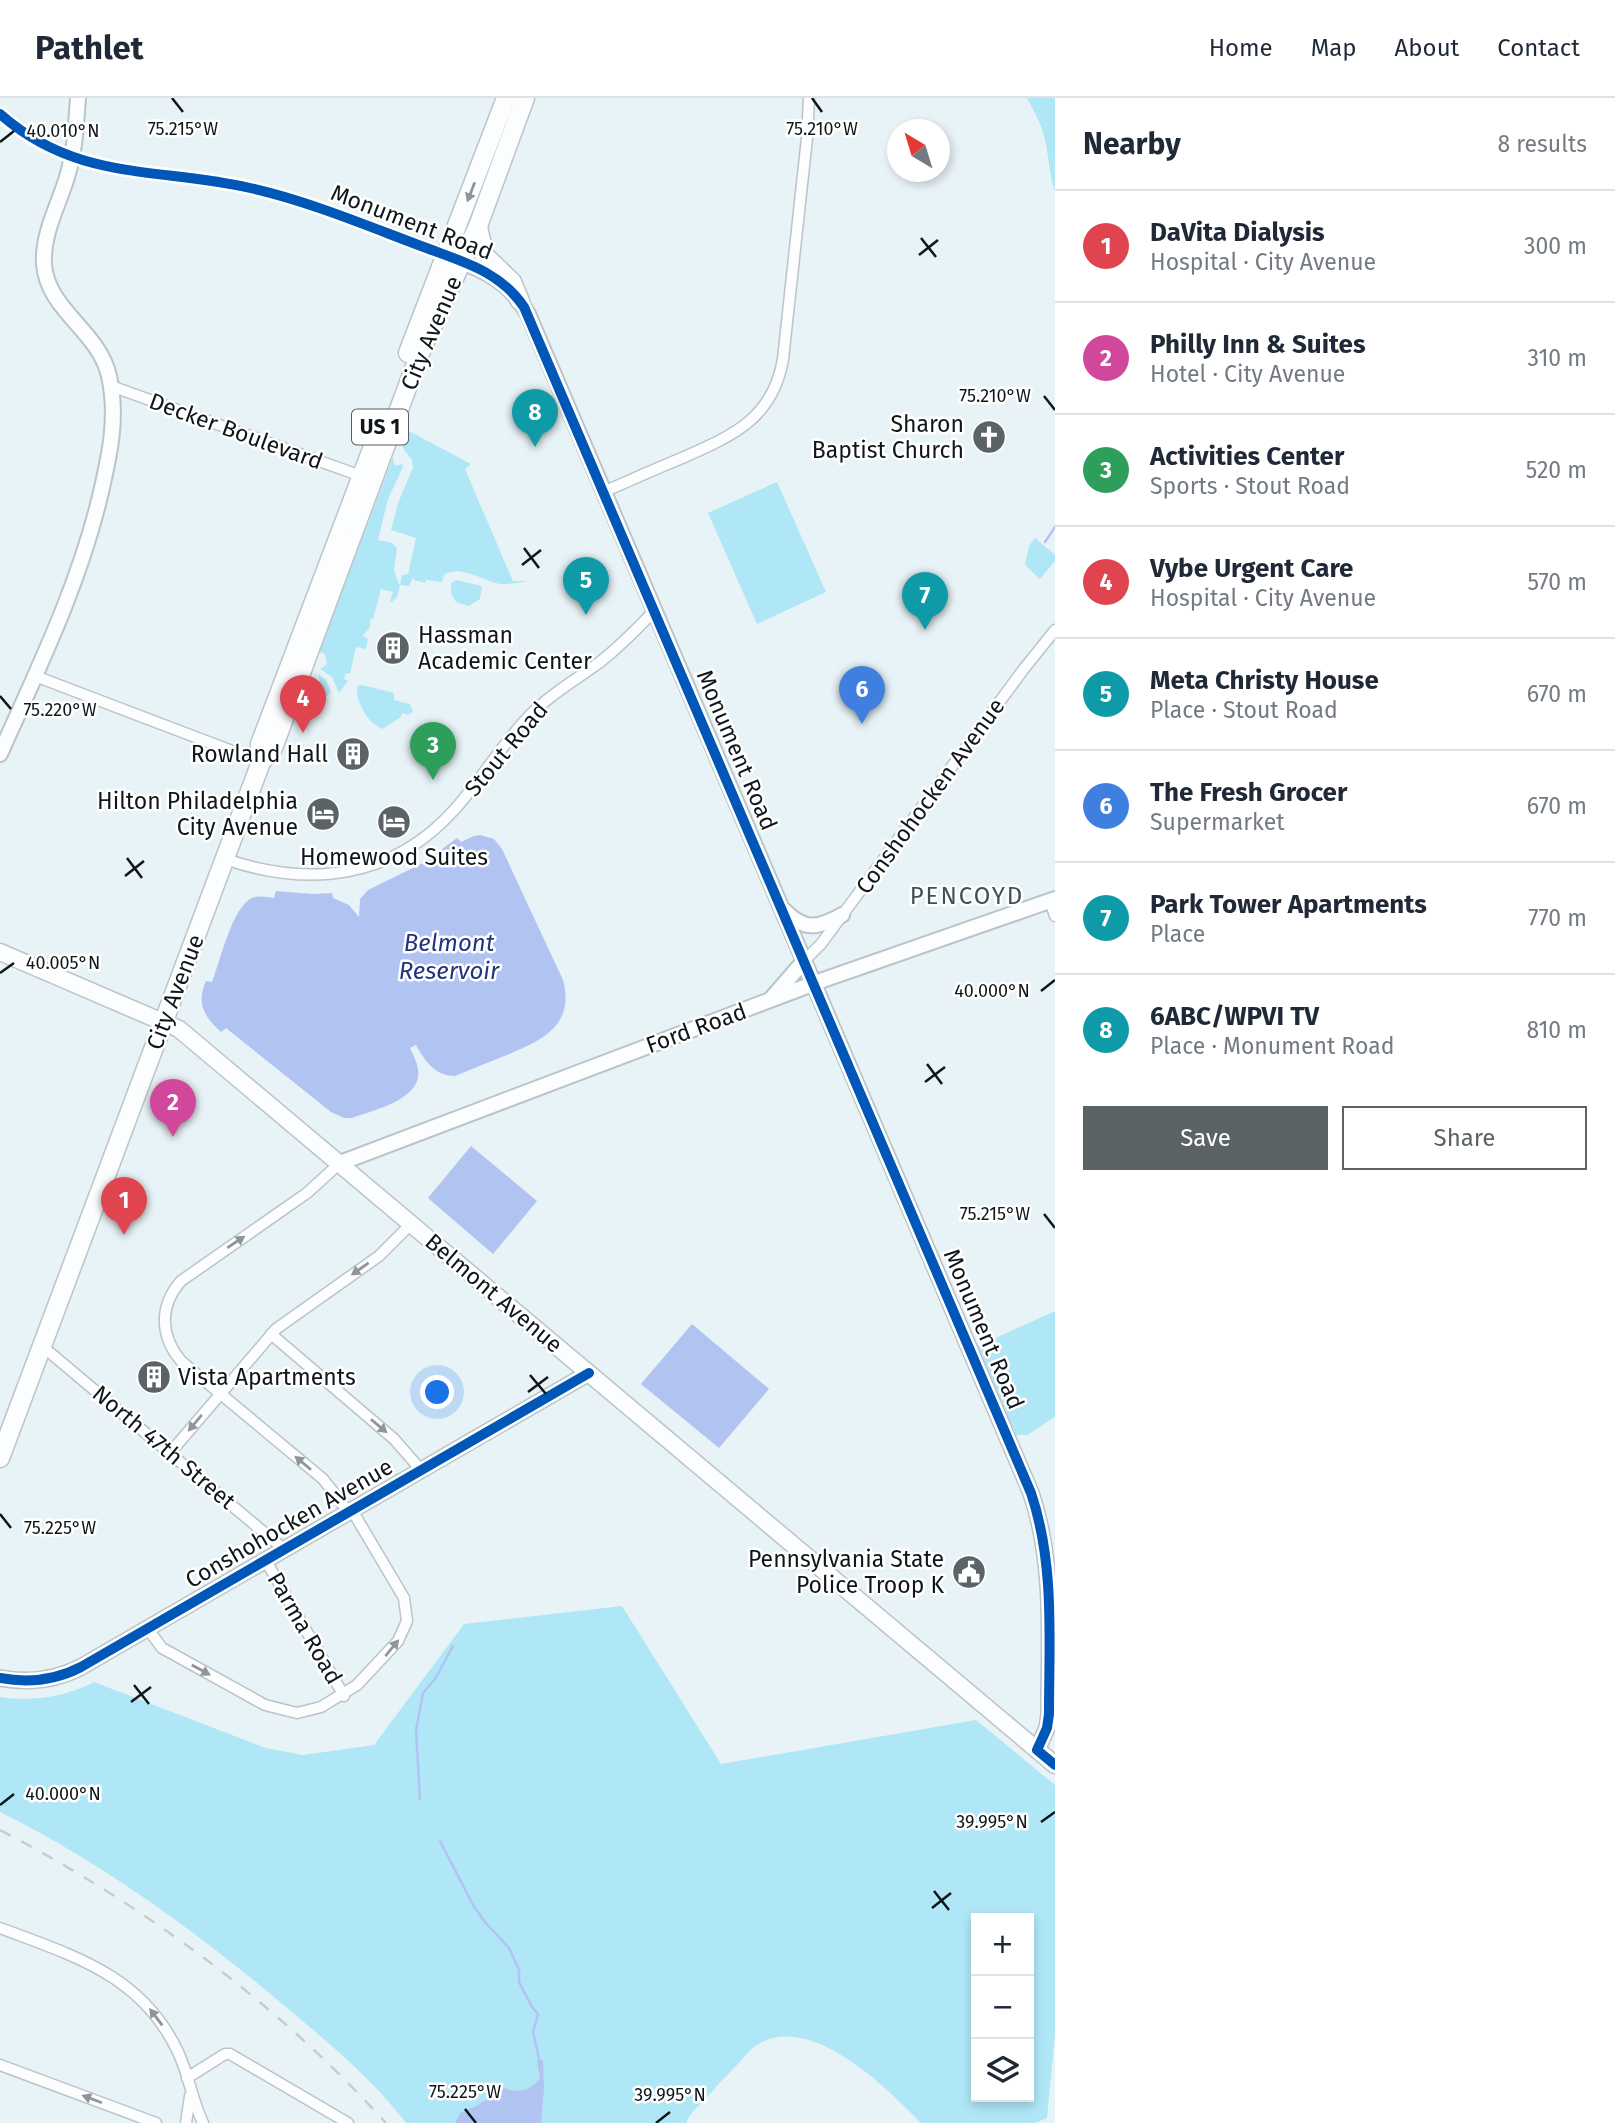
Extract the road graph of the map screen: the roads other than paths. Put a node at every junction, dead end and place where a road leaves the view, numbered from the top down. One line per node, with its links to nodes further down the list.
1 (78, 98): 6 (street)
2 (506, 98): 8 (highway, City Avenue / US 1, one-way to 8)
3 (525, 98): 7 (highway, City Avenue / US 1)
4 (808, 98): 12 (street)
5 (0, 114): 6 (street, Monument Road)
6 (72, 158): 8 (street, Monument Road); 10 (street)
7 (478, 226): 8 (highway, City Avenue / US 1); 9 (highway)
8 (454, 258): 9 (street, Monument Road); 11 (highway, City Avenue / US 1); 15 (highway, City Avenue / US 1)
9 (520, 301): 12 (street, Monument Road)
10 (111, 386): 11 (street, Decker Boulevard); 16 (street)
11 (361, 476): 15 (highway, City Avenue / US 1)
12 (603, 492): 13 (street, Monument Road)
13 (654, 611): 19 (street, Stout Road); 21 (street, Monument Road)
14 (1055, 630): 22 (street, Conshohocken Avenue)
15 (299, 660): 18 (highway, City Avenue / US 1)
16 (35, 676): 17 (street); 18 (street)
17 (0, 754)
18 (261, 762): 19 (highway, City Avenue / US 1)
19 (225, 859): 28 (highway, City Avenue / US 1)
20 (1052, 900): 23 (street); 26 (street, Ford Road)
21 (781, 907): 22 (street); 25 (street, Monument Road)
22 (842, 915): 25 (street, Conshohocken Avenue)
23 (1055, 916)
24 (0, 952): 28 (main road, Belmont Avenue)
25 (804, 961): 26 (street, Monument Road); 27 (street)
26 (814, 984): 27 (street, Ford Road); 44 (street, Monument Road)
27 (766, 1002): 29 (street, Ford Road)
28 (164, 1021): 29 (main road, Belmont Avenue); 32 (highway, City Avenue / US 1)
29 (340, 1163): 30 (main road, Belmont Avenue); 34 (street, one-way to 29)
30 (411, 1224): 31 (street, one-way to 31); 33 (main road, Belmont Avenue)
31 (271, 1334): 34 (street); 37 (street, one-way to 37)
32 (42, 1346): 35 (street, North 47th Street); 36 (highway, City Avenue / US 1)
33 (589, 1373): 37 (street, Conshohocken Avenue); 44 (main road, Belmont Avenue)
34 (220, 1393): 35 (street, one-way to 35); 38 (street, one-way to 34)
35 (170, 1453): 39 (street, North 47th Street)
36 (0, 1458)
37 (421, 1471): 38 (street, Conshohocken Avenue)
38 (351, 1511): 39 (street, Conshohocken Avenue); 43 (street, one-way to 38)
39 (285, 1550): 40 (street, Conshohocken Avenue)
40 (266, 1561): 41 (street, Conshohocken Avenue); 43 (street, Parma Road)
41 (148, 1629): 42 (street, Conshohocken Avenue); 43 (street, one-way to 43)
42 (0, 1678)
43 (344, 1696)
44 (1037, 1750): 45 (main road, Belmont Avenue)
45 (1055, 1765)
46 (0, 1928): 48 (street, one-way to 46)
47 (0, 2064): 50 (street, one-way to 47)
48 (187, 2077): 49 (street); 53 (street)
49 (190, 2091): 51 (street); 52 (street)
50 (156, 2123)
51 (186, 2123)
52 (202, 2123)
53 (348, 2123)

